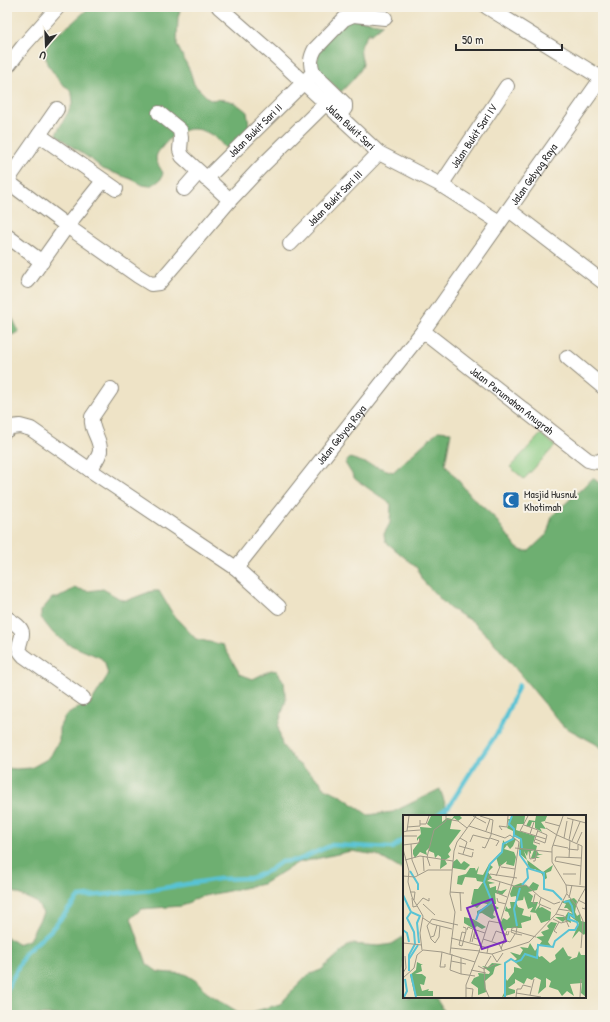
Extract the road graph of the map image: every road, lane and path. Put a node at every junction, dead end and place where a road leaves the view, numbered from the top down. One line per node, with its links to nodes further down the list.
1 (58, 7): 5 (street)
2 (219, 7): 6 (street, Jalan Bukit Sari)
3 (487, 7): 7 (street)
4 (385, 18): 6 (street)
5 (7, 67)
6 (309, 78): 9 (street, Jalan Bukit Sari); 12 (street); 15 (street, Jalan Bukit Sari II)
7 (601, 82): 22 (street, Jalan Gebyog Raya)
8 (507, 86): 18 (street, Jalan Bukit Sari IV)
9 (326, 103): 12 (street, Jalan Bukit Sari); 21 (street)
10 (58, 109): 13 (street)
11 (159, 113): 15 (street)
12 (339, 116): 14 (street, Jalan Bukit Sari)
13 (39, 135): 16 (street); 17 (street)
14 (379, 153): 18 (street, Jalan Bukit Sari); 26 (street, Jalan Bukit Sari III)
15 (202, 176): 20 (street, Jalan Bukit Sari II); 21 (street)
16 (7, 181): 24 (street)
17 (103, 181): 19 (street); 24 (street)
18 (441, 185): 23 (street, Jalan Bukit Sari)
19 (116, 189)
20 (184, 189)
21 (230, 200): 24 (street)
22 (509, 210): 23 (street, Jalan Gebyog Raya); 29 (street)
23 (500, 222): 30 (street, Jalan Gebyog Raya)
24 (67, 226): 27 (street)
25 (7, 236): 27 (street)
26 (290, 244)
27 (42, 262): 28 (street)
28 (28, 281)
29 (603, 282)
30 (423, 331): 35 (street, Jalan Perumahan Anugrah); 37 (street, Jalan Gebyog Raya)
31 (567, 357): 32 (street)
32 (603, 387)
33 (111, 389): 36 (street)
34 (7, 430): 36 (street)
35 (603, 459)
36 (90, 470): 37 (street)
37 (236, 568): 38 (street)
38 (279, 607)
39 (7, 618): 40 (street)
40 (83, 698)

